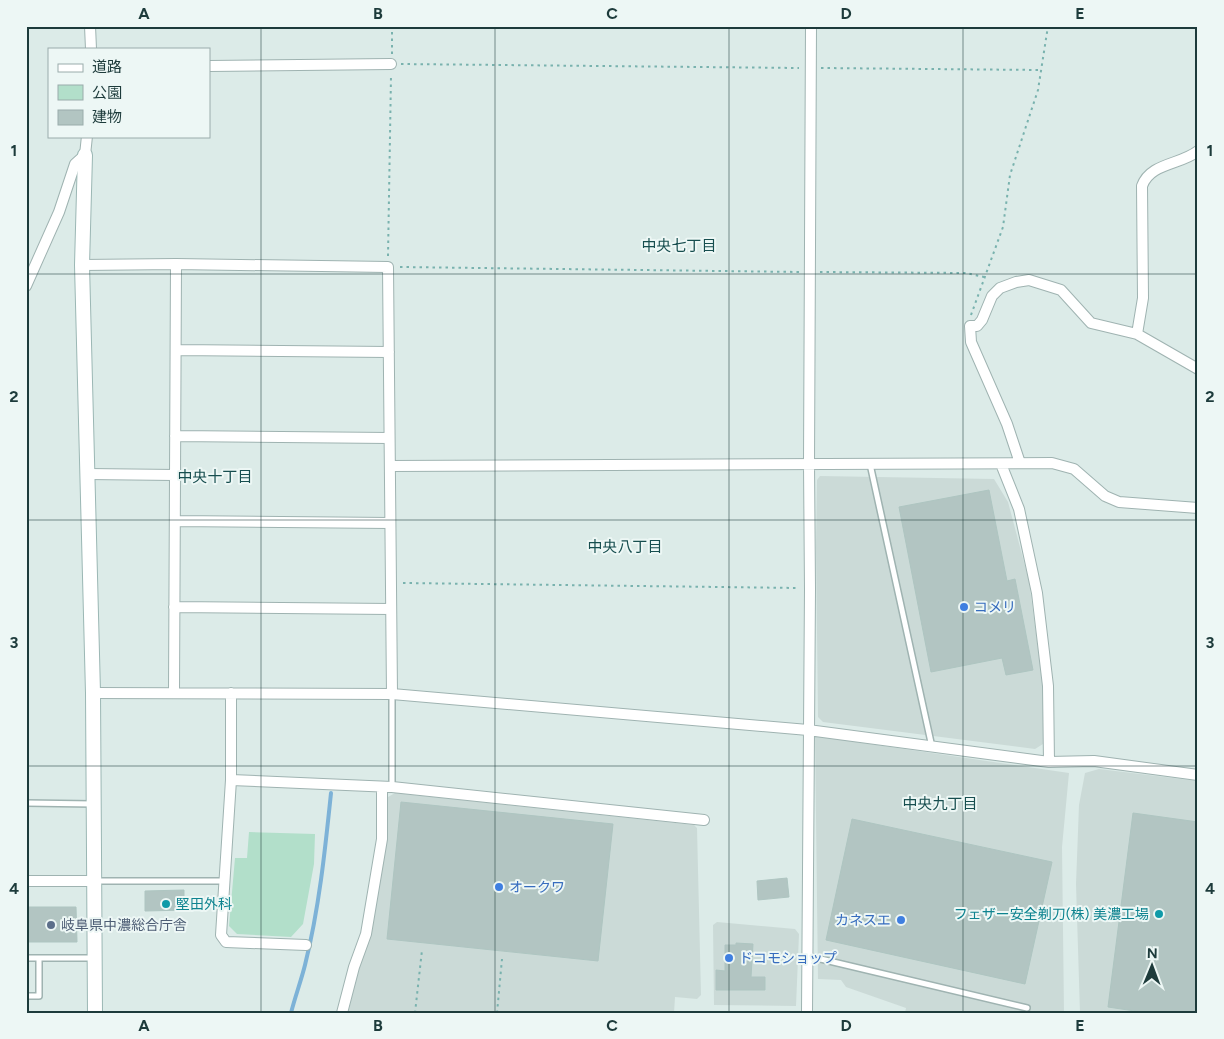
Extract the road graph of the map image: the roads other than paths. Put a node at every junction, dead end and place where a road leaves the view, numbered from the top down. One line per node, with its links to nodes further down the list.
1 (90, 26): 3 (street)
2 (811, 26): 19 (street)
3 (91, 48)
4 (391, 64): 5 (street)
5 (210, 66)
6 (87, 138): 8 (street)
7 (1198, 151): 12 (street)
8 (86, 155): 9 (street); 11 (street)
9 (82, 264): 10 (street); 23 (street)
10 (176, 264): 13 (street); 14 (street)
11 (26, 286)
12 (1137, 334): 15 (street); 18 (street)
13 (176, 350): 14 (street); 16 (street)
14 (389, 352): 17 (street)
15 (1198, 369)
16 (175, 436): 17 (street); 24 (street)
17 (389, 438): 22 (street)
18 (1020, 463): 21 (street); 25 (street)
19 (808, 464): 20 (street); 22 (street); 34 (street)
20 (870, 464): 21 (street); 35 (lane)
21 (1001, 464): 36 (street)
22 (390, 466): 27 (street)
23 (88, 474): 24 (street); 30 (street)
24 (175, 475): 26 (street)
25 (1198, 508)
26 (175, 522): 27 (street); 28 (street)
27 (390, 523): 29 (street)
28 (174, 607): 29 (street); 31 (street)
29 (391, 609): 33 (street)
30 (93, 693): 31 (street); 41 (street)
31 (174, 693): 32 (street)
32 (231, 694): 33 (street); 38 (street)
33 (392, 694): 34 (street); 39 (lane)
34 (808, 730): 35 (street); 47 (street)
35 (932, 747): 36 (street)
36 (1049, 762): 37 (street)
37 (1198, 775)
38 (231, 780): 39 (street); 45 (street)
39 (387, 787): 42 (street); 54 (street)
40 (26, 803): 41 (lane)
41 (93, 804): 44 (street)
42 (704, 820)
43 (26, 881): 44 (street)
44 (94, 881): 45 (lane); 50 (street)
45 (225, 881): 46 (street)
46 (306, 945)
47 (807, 956): 52 (lane); 55 (street)
48 (26, 958): 49 (lane)
49 (39, 958): 50 (lane); 51 (lane)
50 (94, 958): 53 (street)
51 (26, 996)
52 (1027, 1008)
53 (95, 1013)
54 (342, 1013)
55 (807, 1013)

